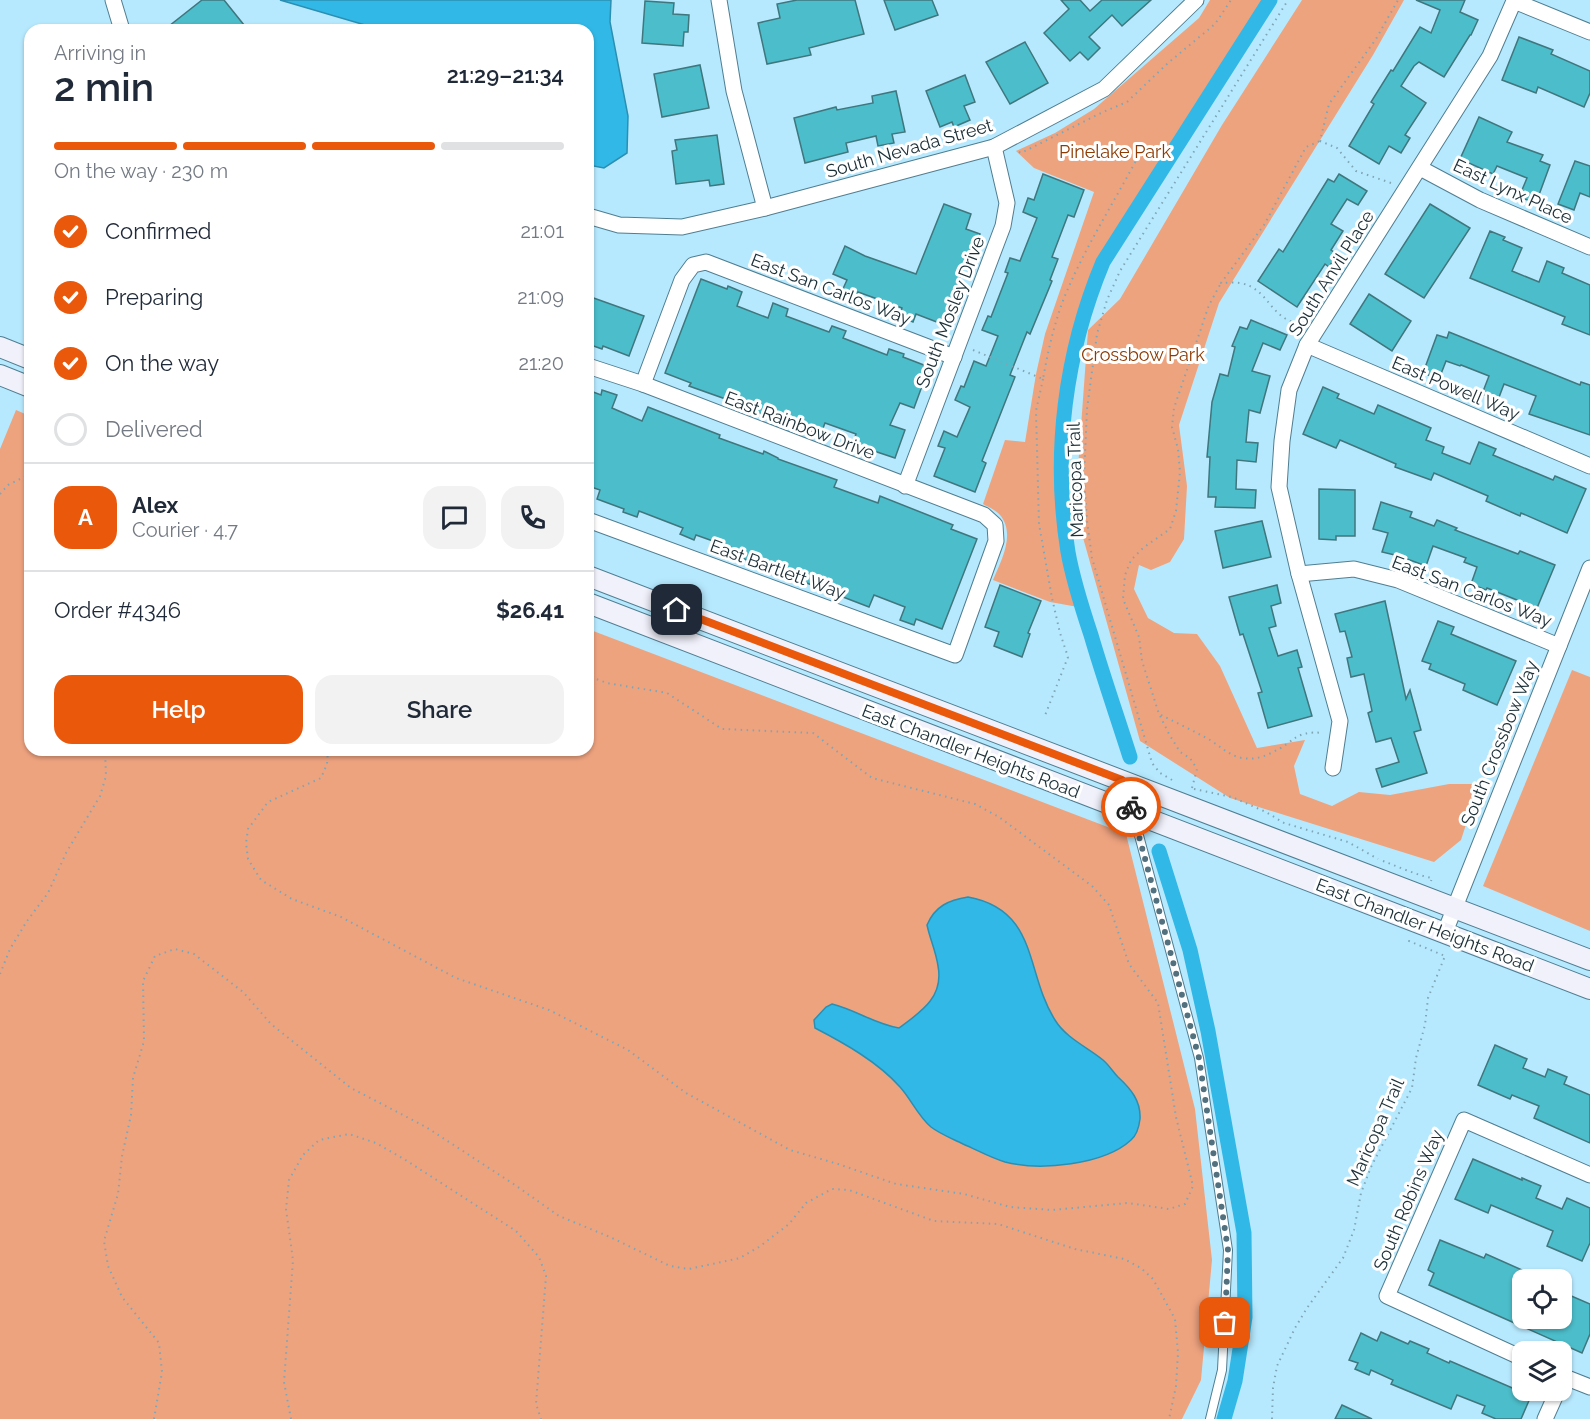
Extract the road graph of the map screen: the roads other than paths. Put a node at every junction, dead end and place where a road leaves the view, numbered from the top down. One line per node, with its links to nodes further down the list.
1 (113, 0): 4 (street)
2 (719, 0): 8 (street)
3 (1196, 0): 6 (street, South Nevada Street)
4 (120, 24)
5 (1590, 32): 7 (street, South Anvil Place)
6 (994, 147): 8 (street, South Nevada Street); 13 (street, South Mosley Drive)
7 (1420, 168): 10 (street, East Lynx Place); 11 (street, South Anvil Place)
8 (765, 208): 9 (street)
9 (594, 218)
10 (1590, 247)
11 (1307, 345): 19 (street, East Powell Way); 23 (street, South Anvil Place)
12 (0, 347): 14 (main road)
13 (956, 351): 17 (street, East San Carlos Way); 20 (street, South Mosley Drive)
14 (24, 357)
15 (594, 368): 17 (street, East Rainbow Drive)
16 (0, 375): 18 (main road)
17 (643, 384): 20 (street, East Rainbow Drive)
18 (24, 385)
19 (1590, 466)
20 (905, 486): 27 (street, East Rainbow Drive)
21 (594, 522): 27 (street, East Bartlett Way)
22 (1590, 568): 26 (street, South Crossbow Way)
23 (1299, 574): 26 (street, East San Carlos Way); 28 (street, South Anvil Place)
24 (594, 578): 29 (main road, East Chandler Heights Road)
25 (594, 605): 31 (main road, East Chandler Heights Road)
26 (1559, 646): 35 (street, South Crossbow Way)
27 (955, 655)
28 (1333, 768)
29 (1122, 780): 30 (main road, East Chandler Heights Road); 31 (main road)
30 (1165, 796): 32 (main road, East Chandler Heights Road); 33 (main road)
31 (1132, 813): 33 (main road, East Chandler Heights Road); 44 (lane)
32 (1230, 821): 34 (main road); 35 (main road, East Chandler Heights Road)
33 (1171, 827): 34 (main road, East Chandler Heights Road)
34 (1221, 846): 36 (main road, East Chandler Heights Road)
35 (1455, 908): 36 (street, South Crossbow Way); 37 (main road, East Chandler Heights Road)
36 (1445, 933): 38 (main road, East Chandler Heights Road)
37 (1590, 960)
38 (1590, 988)
39 (1590, 1175): 40 (street, South Robins Way)
40 (1512, 1353)
41 (1572, 1383): 42 (street)
42 (1590, 1387)
43 (1553, 1401): 45 (street)
44 (1210, 1419)
45 (1545, 1419)

